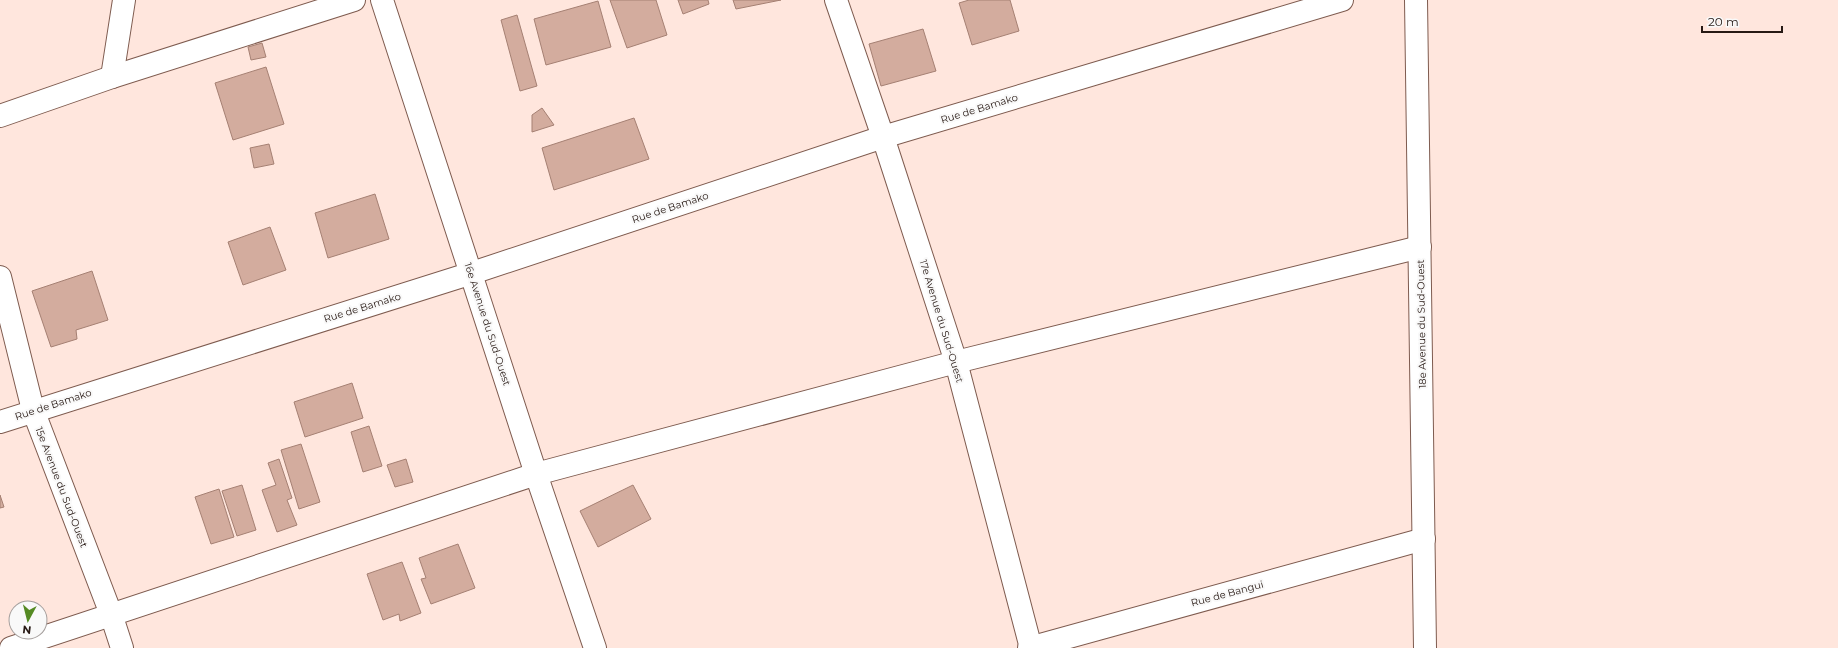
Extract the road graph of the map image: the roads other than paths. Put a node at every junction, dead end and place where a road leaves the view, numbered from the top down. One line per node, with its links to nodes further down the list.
1 (124, 0): 8 (street)
2 (354, 0): 8 (street)
3 (382, 0): 12 (street, 16e Avenue du Sud-Ouest)
4 (836, 0): 10 (street, 17e Avenue du Sud-Ouest)
5 (1342, 0): 7 (street, Rue de Bamako)
6 (1416, 0): 11 (street, 18e Avenue du Sud-Ouest)
7 (1291, 7): 10 (street, Rue de Bamako)
8 (112, 76): 9 (street)
9 (0, 116)
10 (883, 137): 12 (street, Rue de Bamako); 14 (street, 17e Avenue du Sud-Ouest)
11 (1420, 247): 14 (street); 18 (street, 18e Avenue du Sud-Ouest)
12 (472, 273): 15 (street, Rue de Bamako); 17 (street, 16e Avenue du Sud-Ouest)
13 (0, 277): 15 (street, 15e Avenue du Sud-Ouest)
14 (956, 362): 17 (street); 23 (street, 17e Avenue du Sud-Ouest)
15 (33, 410): 16 (street, Rue de Bamako); 19 (street, 15e Avenue du Sud-Ouest)
16 (0, 422)
17 (536, 474): 19 (street); 22 (street, 16e Avenue du Sud-Ouest)
18 (1424, 538): 23 (street, Rue de Bangui); 24 (street, 18e Avenue du Sud-Ouest)
19 (111, 614): 20 (street); 21 (street, 15e Avenue du Sud-Ouest)
20 (11, 648)
21 (122, 648)
22 (595, 648)
23 (1031, 648)
24 (1425, 648)

